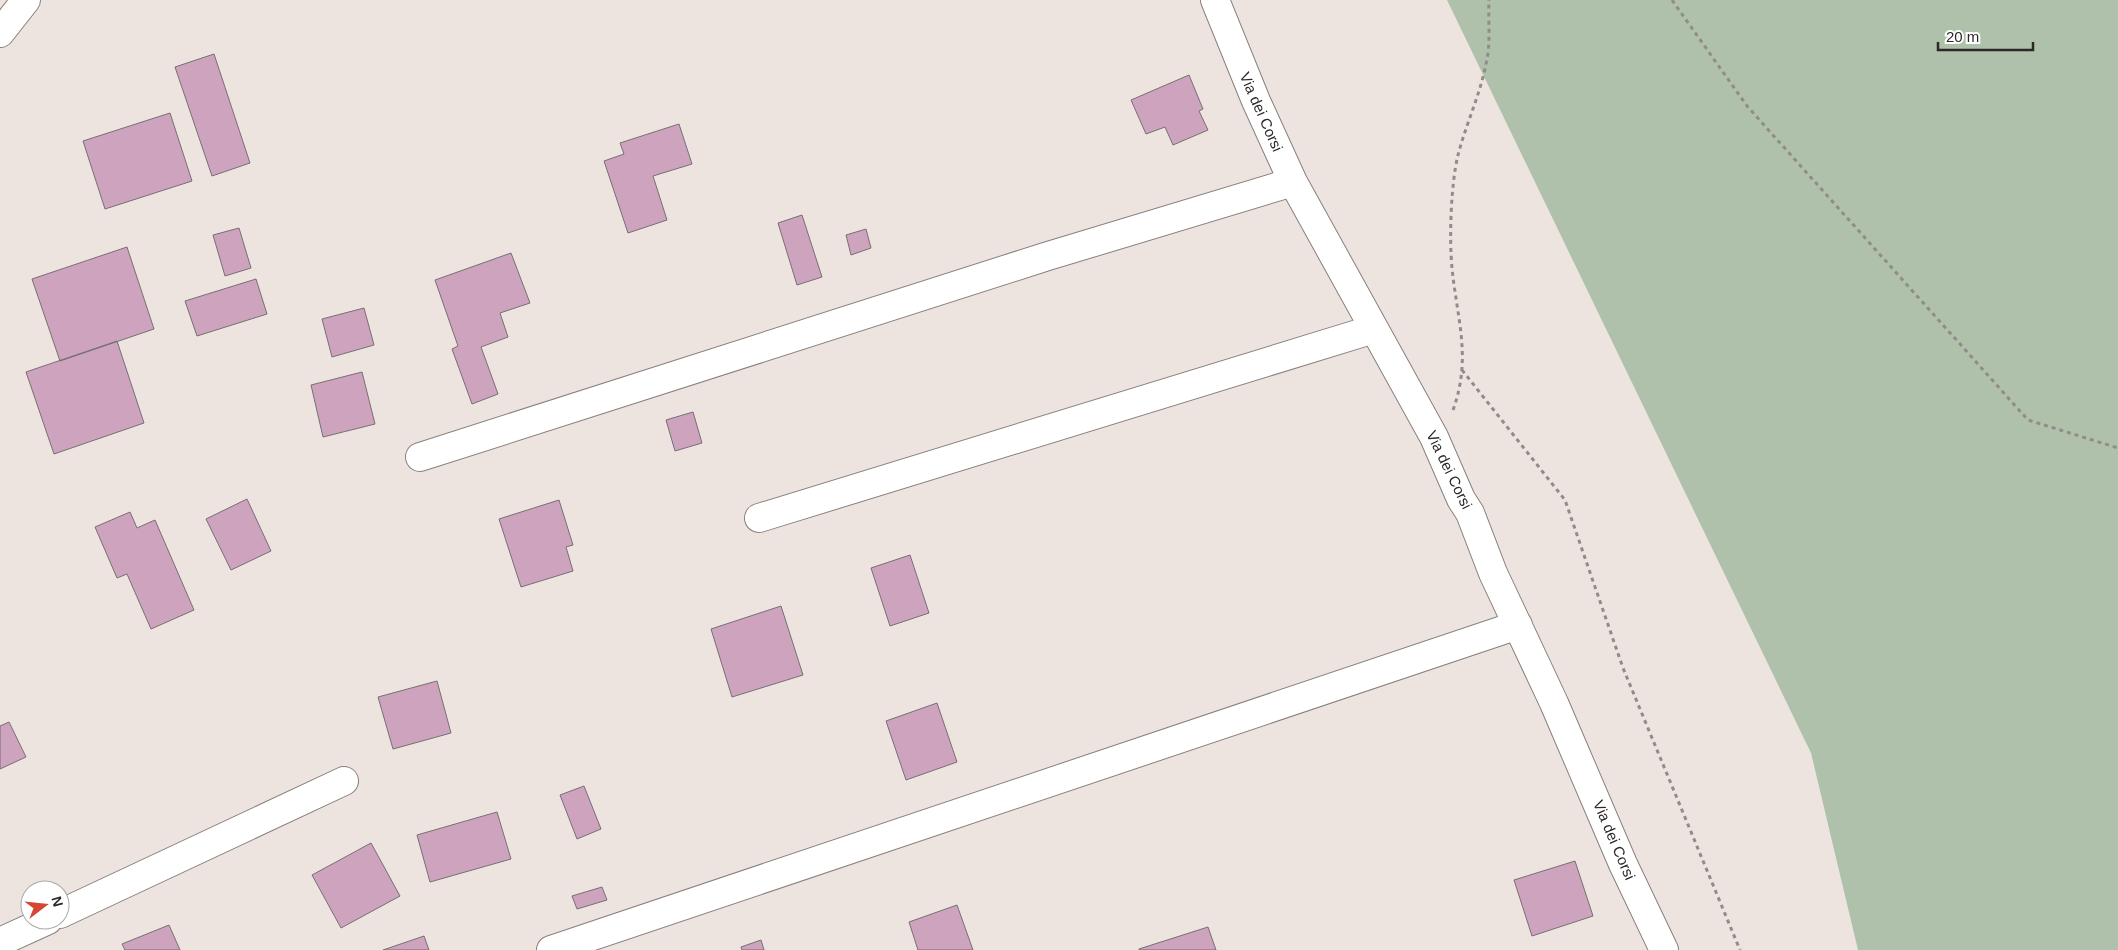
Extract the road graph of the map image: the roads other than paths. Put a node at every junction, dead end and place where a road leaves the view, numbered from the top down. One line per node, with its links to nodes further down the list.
1 (26, 0): 3 (street)
2 (1215, 0): 4 (street, Via dei Corsi)
3 (0, 33)
4 (1293, 182): 5 (street, Via dei Corsi); 6 (street)
5 (1374, 329): 7 (street); 8 (street, Via dei Corsi)
6 (420, 457)
7 (759, 518)
8 (1518, 625): 13 (street); 14 (street, Via dei Corsi)
9 (344, 781): 10 (street)
10 (70, 909)
11 (26, 930): 12 (street)
12 (0, 942)
13 (551, 950)
14 (1664, 950)

